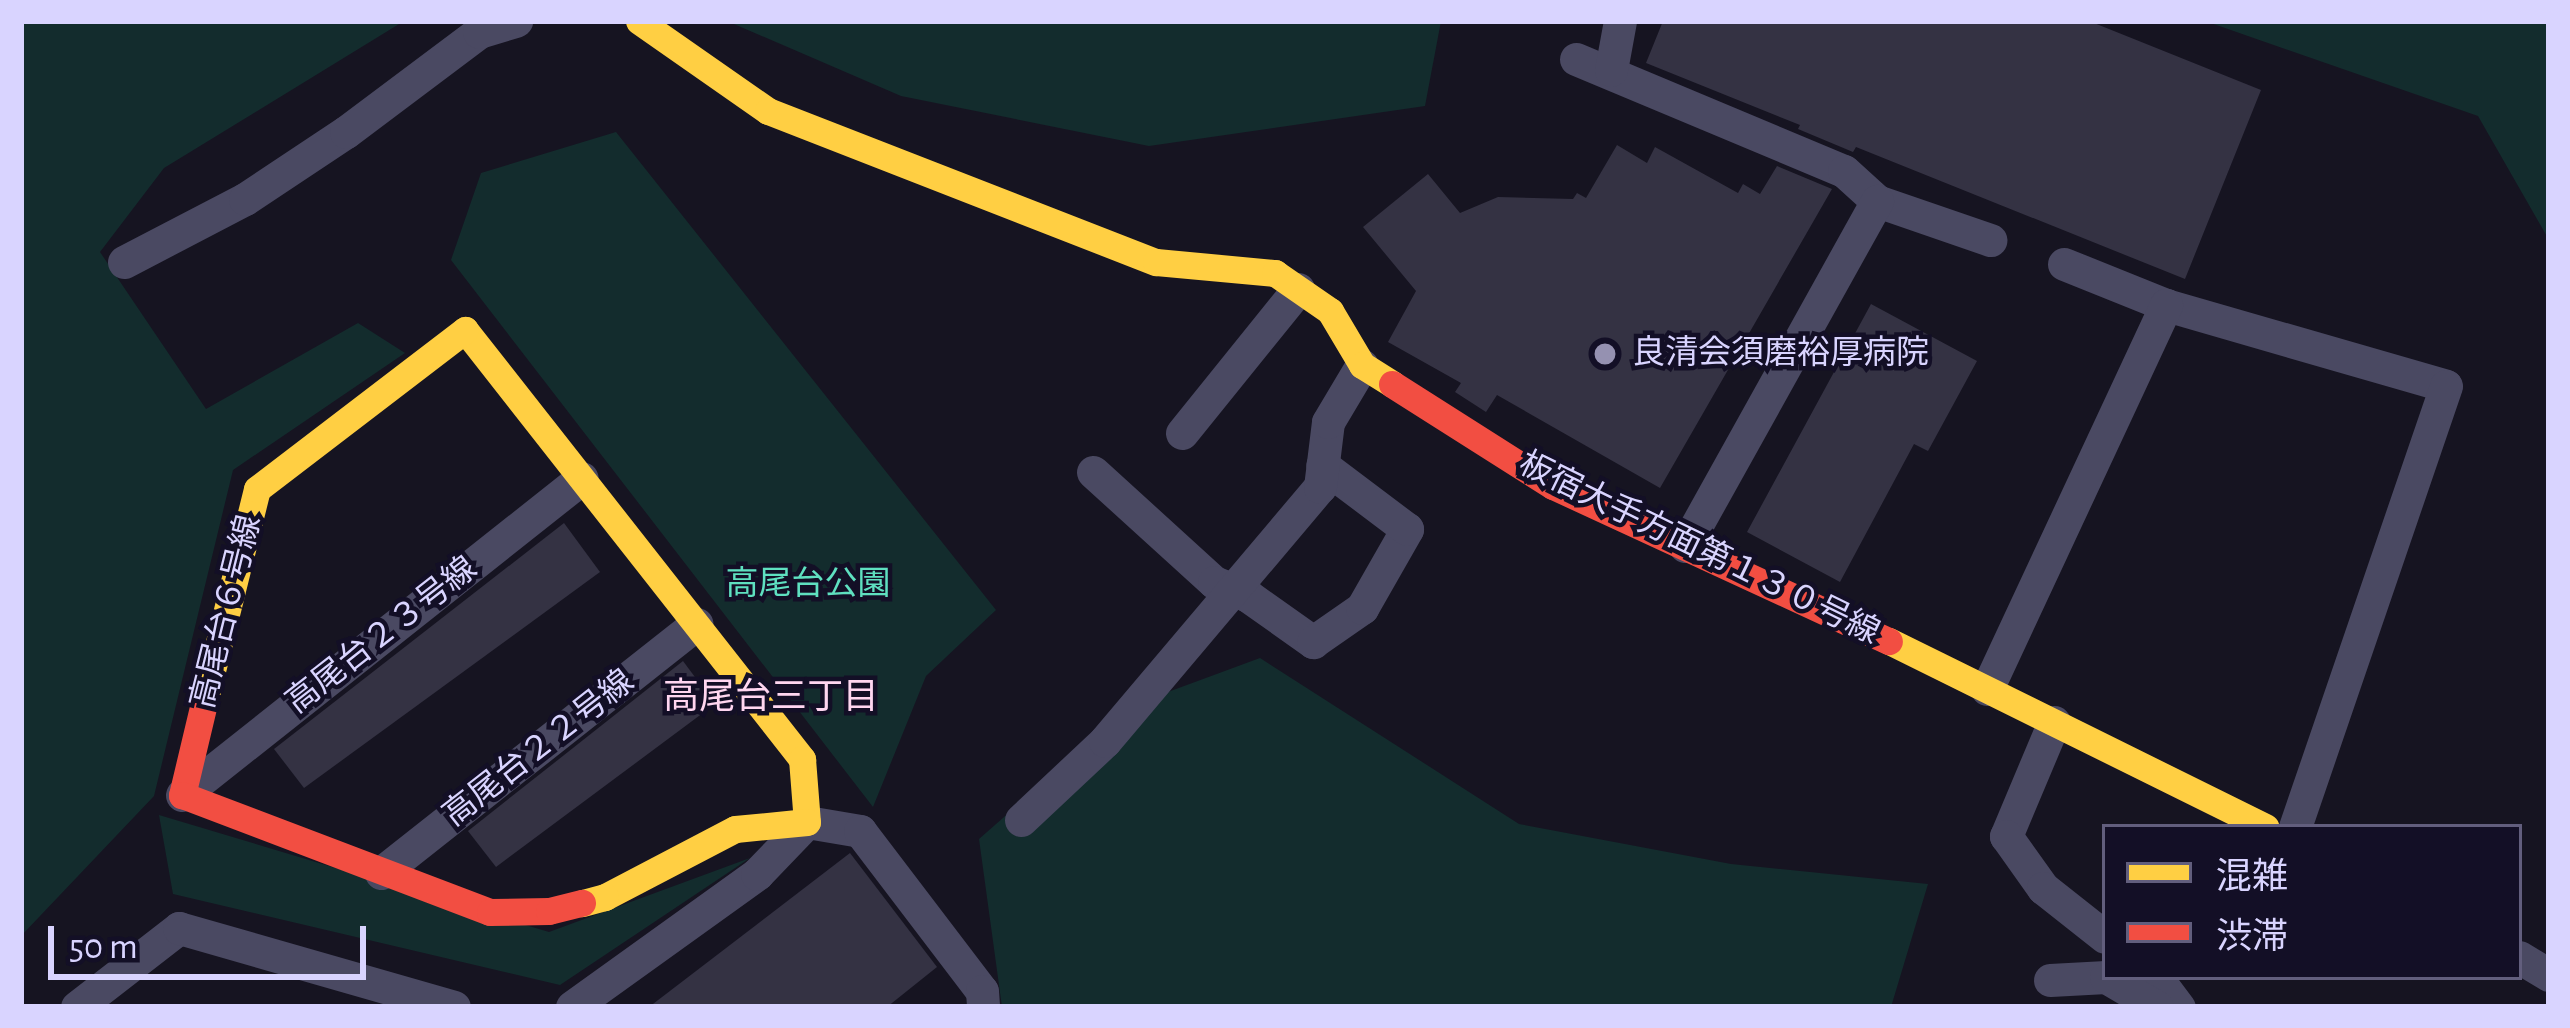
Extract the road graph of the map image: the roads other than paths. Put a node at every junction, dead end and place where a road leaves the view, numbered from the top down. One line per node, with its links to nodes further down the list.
1 (516, 21): 8 (street)
2 (639, 21): 10 (street, 板宿大手方面第１３０号線)
3 (1620, 21): 5 (street)
4 (1576, 59): 5 (street)
5 (1611, 70): 6 (street)
6 (1877, 201): 7 (street); 17 (street)
7 (1990, 240)
8 (124, 262)
9 (2064, 264): 11 (street)
10 (1298, 289): 12 (street, 板宿大手方面第１３０号線); 13 (street)
11 (2166, 304): 20 (street); 26 (street)
12 (1362, 364): 14 (street); 17 (street, 板宿大手方面第１３０号線)
13 (1182, 433)
14 (1322, 465): 18 (street); 18 (street)
15 (1093, 472): 18 (street)
16 (582, 478): 19 (street, 高尾台６号線); 22 (street, 高尾台２３号線); 22 (street, 高尾台６号線)
17 (1685, 546): 20 (street, 板宿大手方面第１３０号線)
18 (1232, 590): 23 (street)
19 (696, 625): 24 (street, 高尾台６号線); 27 (street, 高尾台２２号線)
20 (1987, 689): 21 (street, 板宿大手方面第１３０号線)
21 (2054, 722): 25 (street, 板宿大手方面第１３０号線); 28 (street)
22 (182, 795): 27 (street)
23 (1022, 820)
24 (807, 822): 27 (street); 35 (street); 38 (street)
25 (2260, 824)
26 (2295, 824)
27 (381, 873)
28 (2102, 935)
29 (2522, 959): 30 (street)
30 (2549, 975)
31 (2102, 977): 32 (street)
32 (2050, 980)
33 (2111, 980): 39 (street)
34 (2158, 980): 40 (street)
35 (975, 1002)
36 (77, 1007): 37 (street)
37 (454, 1007)
38 (572, 1007)
39 (2157, 1007)
40 (2179, 1007)

